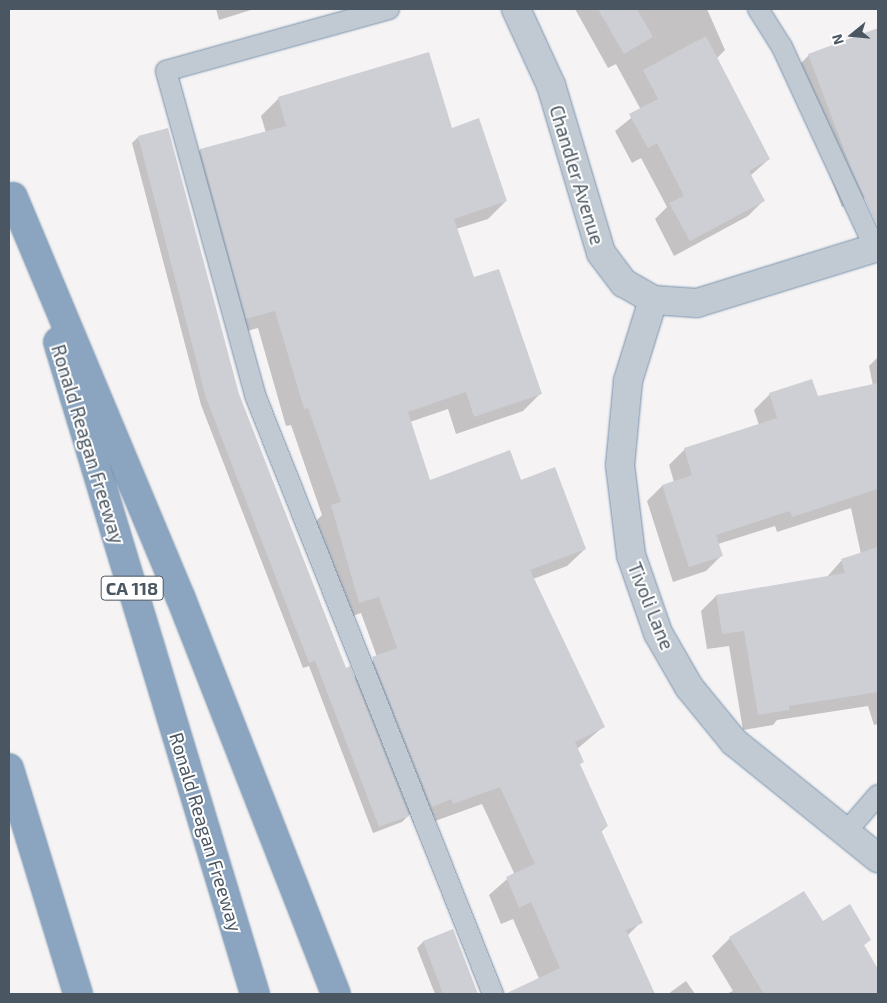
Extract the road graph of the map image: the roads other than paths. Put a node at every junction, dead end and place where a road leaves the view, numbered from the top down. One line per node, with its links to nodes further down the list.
1 (389, 9): 14 (lane)
2 (516, 9): 6 (street, Chandler Avenue)
3 (758, 9): 5 (lane)
4 (11, 189): 12 (highway, Ronald Reagan Freeway / CA 118); 13 (highway)
5 (877, 248): 6 (street, Chandler Avenue)
6 (653, 300): 9 (street, Tivoli Lane)
7 (9, 768): 11 (highway)
8 (878, 795): 9 (lane)
9 (846, 832): 10 (street, Tivoli Lane)
10 (878, 858)
11 (78, 994)
12 (255, 994)
13 (336, 994)
14 (493, 994)

